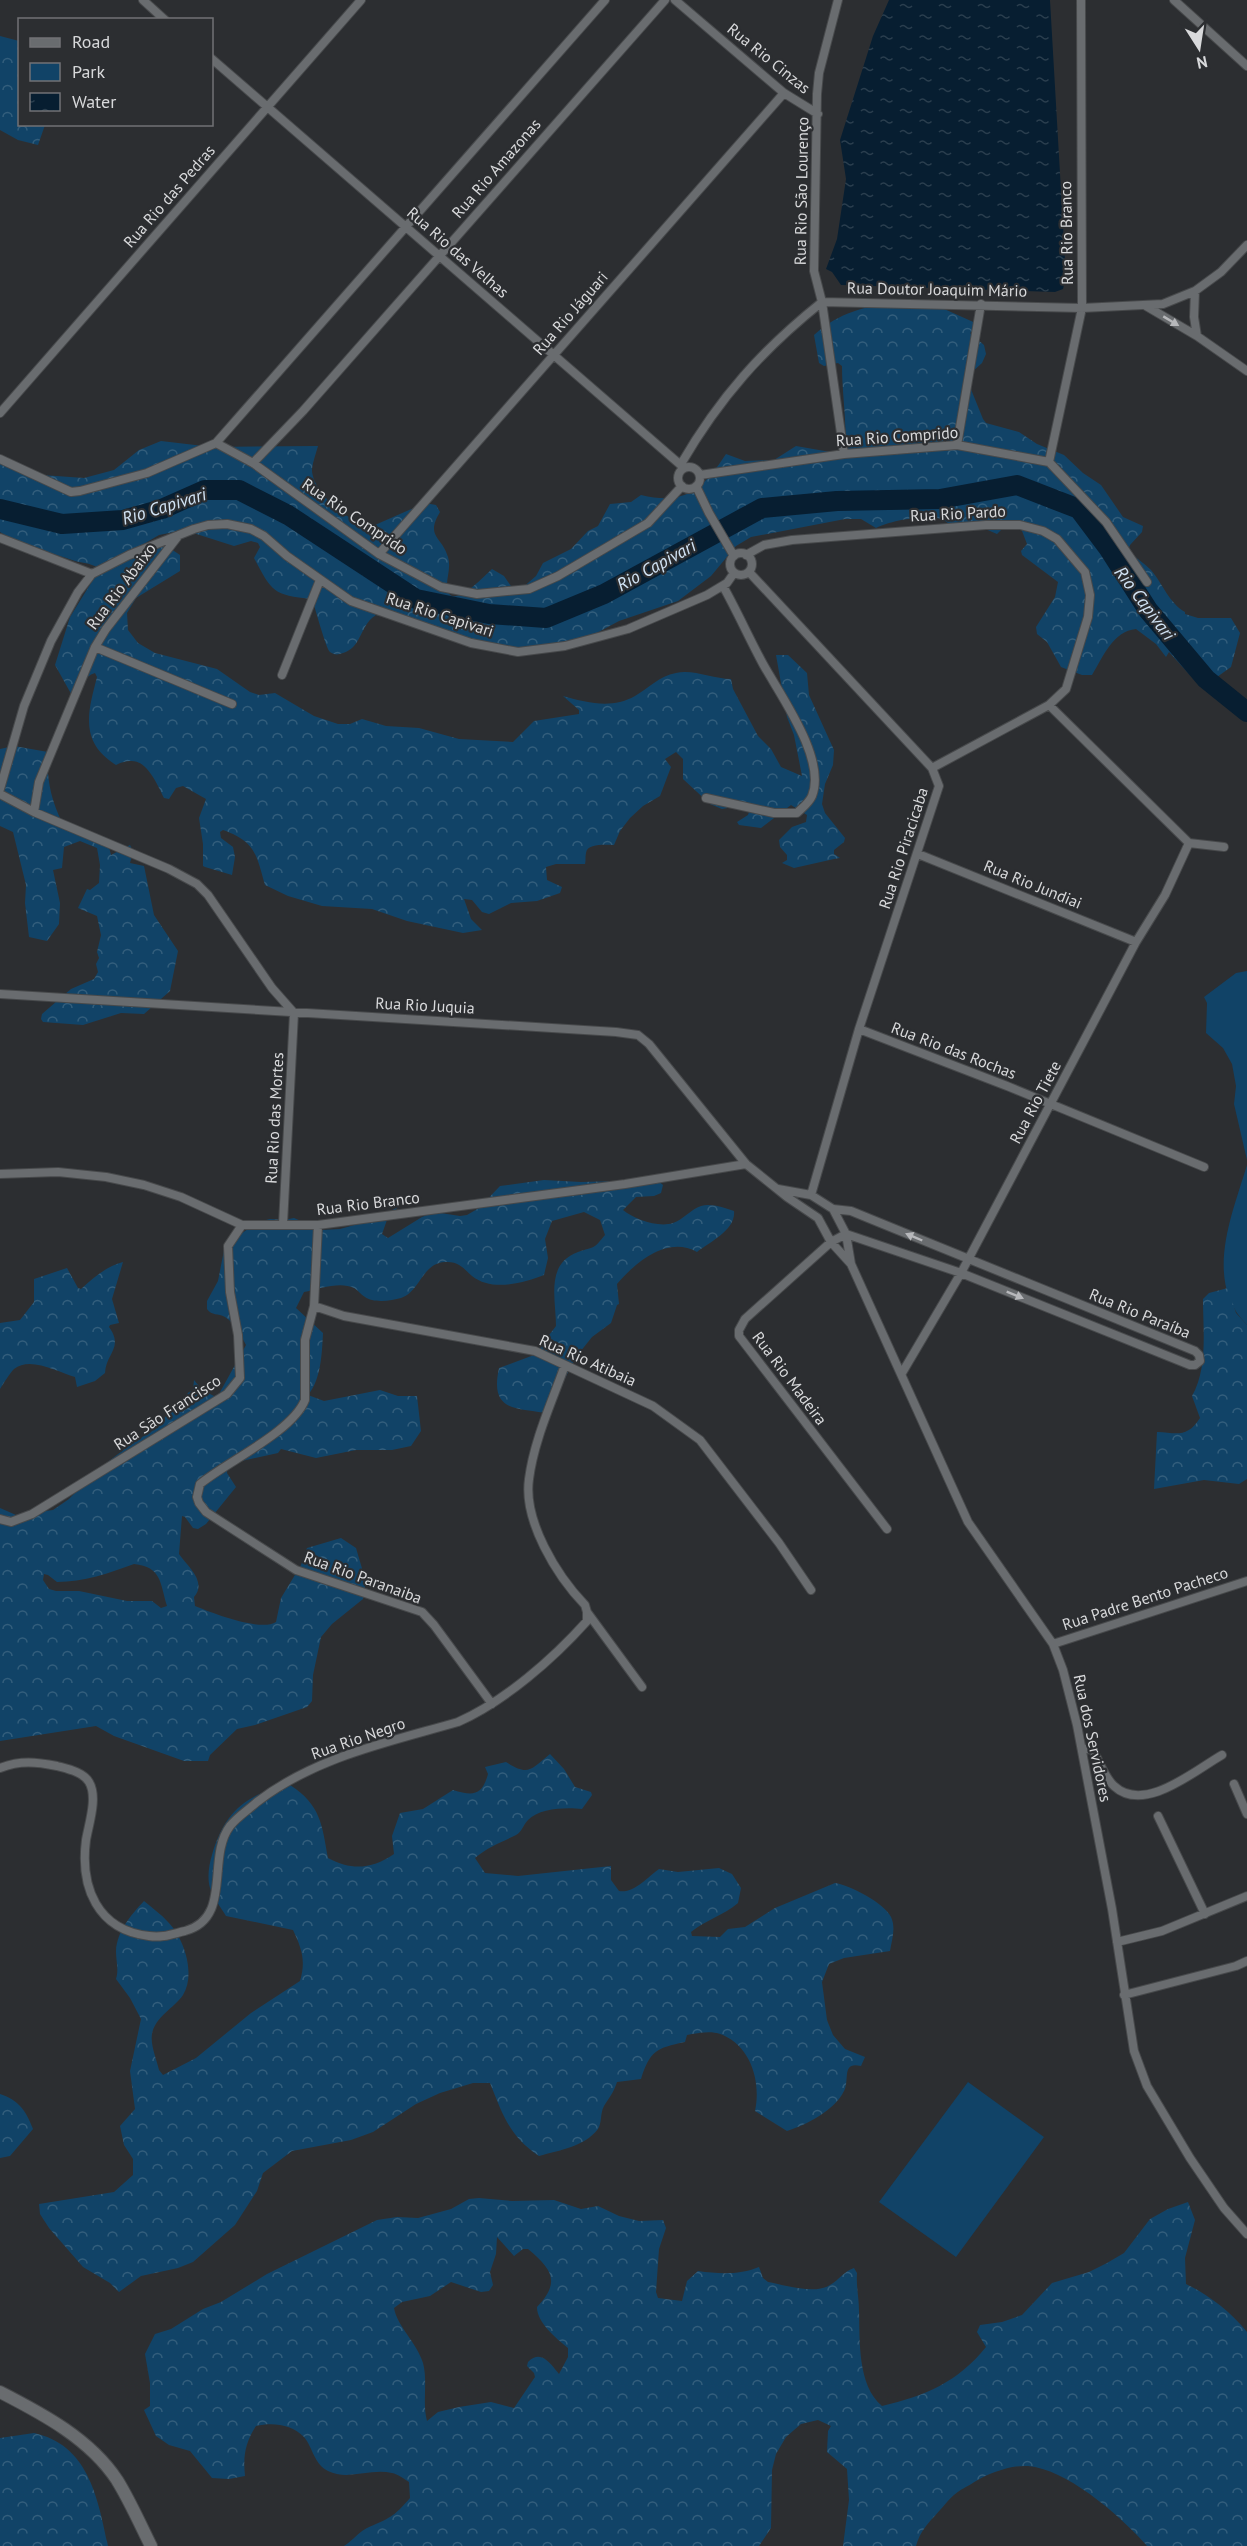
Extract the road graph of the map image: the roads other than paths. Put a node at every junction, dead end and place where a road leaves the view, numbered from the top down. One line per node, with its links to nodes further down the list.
1 (143, 0): 9 (street)
2 (360, 0): 13 (street, Rua Rio das Pedras)
3 (605, 0): 15 (street, Rua Rio Amazonas)
4 (665, 0): 17 (street, Rua Rio Amazonas)
5 (675, 0): 12 (street, Rua Rio Cinzas)
6 (838, 0): 14 (street, Rua Rio São Lourenço)
7 (1081, 0): 22 (street, Rua Rio Branco)
8 (1174, 0): 11 (street)
9 (163, 18)
10 (213, 60): 13 (street, Rua Rio das Velhas)
11 (1247, 66)
12 (784, 93): 14 (street, Rua Rio Cinzas); 24 (street, Rua Rio Jáguari)
13 (267, 106): 15 (street, Rua Rio das Velhas); 26 (street, Rua Rio das Pedras)
14 (818, 114): 19 (street, Rua Rio São Lourenço)
15 (404, 226): 17 (street, Rua Rio das Velhas); 27 (street, Rua Rio Amazonas)
16 (1247, 245): 18 (street, Rua Doutor Joaquim Mário)
17 (438, 257): 24 (street, Rua Rio das Velhas); 32 (street, Rua Rio Amazonas)
18 (1195, 291): 21 (street, Rua Doutor Joaquim Mário); 23 (street)
19 (822, 302): 20 (street, Rua Doutor Joaquim Mário); 29 (street, Rua Rio São Lourenço); 33 (street)
20 (981, 304): 22 (street, Rua Doutor Joaquim Mário); 28 (street)
21 (1146, 306): 22 (street, Rua Doutor Joaquim Mário); 23 (street, one-way to 23)
22 (1082, 308): 31 (street, Rua Rio Branco)
23 (1197, 336): 25 (street)
24 (554, 354): 33 (street, Rua Rio das Velhas); 39 (street, Rua Rio Jáguari)
25 (1247, 371)
26 (0, 413)
27 (216, 443): 30 (street); 32 (street, Rua Rio Comprido)
28 (957, 445): 29 (street, Rua Rio Comprido); 31 (street, Rua Rio Comprido)
29 (844, 454): 34 (street, Rua Rio Comprido)
30 (0, 459)
31 (1049, 462): 46 (street)
32 (253, 463): 39 (street, Rua Rio Comprido)
33 (682, 466): 34 (street); 35 (street)
34 (700, 475): 36 (street)
35 (682, 486): 36 (street); 39 (street, Rua Rio Comprido)
36 (696, 486): 41 (street)
37 (180, 533): 44 (street, Rua Rio Abaixo); 45 (street, Rua Rio Capivari); 48 (street, Rua Rio Abaixo)
38 (0, 538): 44 (street)
39 (380, 554)
40 (746, 555): 41 (street); 42 (street); 51 (street, Rua Rio Pardo)
41 (735, 556): 43 (street)
42 (749, 572): 43 (street); 52 (street, Rua Rio Piracicaba)
43 (734, 573): 47 (street, Rua Rio Capivari)
44 (92, 574): 53 (street, Rua Rio Abaixo)
45 (320, 580): 47 (street, Rua Rio Capivari); 49 (street)
46 (1147, 582)
47 (723, 586): 55 (street)
48 (95, 647): 50 (street); 56 (street, Rua Rio Abaixo)
49 (282, 675)
50 (232, 704)
51 (1049, 705): 52 (street, Rua Rio Pardo); 57 (street)
52 (932, 768): 59 (street, Rua Rio Piracicaba)
53 (0, 789)
54 (0, 794): 56 (street)
55 (706, 798)
56 (34, 812): 62 (street)
57 (1189, 843): 58 (street); 60 (street, Rua Rio Tiete)
58 (1224, 847)
59 (918, 854): 60 (street, Rua Rio Jundiai); 63 (street, Rua Rio Piracicaba)
60 (1136, 942): 64 (street, Rua Rio Tiete)
61 (0, 994): 62 (street, Rua Rio Juquia)
62 (294, 1013): 65 (street, Rua Rio Juquia); 72 (street, Rua Rio das Mortes)
63 (859, 1029): 64 (street, Rua Rio das Rochas); 69 (street, Rua Rio Piracicaba)
64 (1051, 1104): 66 (street, Rua Rio das Rochas); 77 (street, Rua Rio Tiete)
65 (746, 1164): 68 (street, Rua Rio Juquia); 73 (street, Rua Rio Branco)
66 (1204, 1167)
67 (0, 1174): 74 (street, Rua Rio Branco)
68 (778, 1189): 69 (street, Rua Rio Juquia); 71 (street, Rua Rio Juquia)
69 (811, 1195): 70 (street, Rua Rio Paraíba)
70 (833, 1209): 71 (street); 75 (street, Rua dos Servidores); 77 (street, Rua Rio Paraíba, one-way to 70)
71 (818, 1218): 76 (street, Rua dos Servidores)
72 (283, 1224): 73 (street, Rua Rio Branco); 74 (street, Rua Rio Branco)
73 (318, 1225): 80 (street)
74 (242, 1226): 83 (street, Rua São Francisco)
75 (846, 1234): 76 (street, Rua Rio Madeira); 78 (street, Rua dos Servidores); 79 (street, Rua Rio Paraíba)
76 (831, 1242): 78 (street, Rua dos Servidores); 84 (street, Rua Rio Madeira)
77 (968, 1260): 79 (street, Rua Rio Tiete); 79 (street, Rua Rio Paraíba, one-way to 77)
78 (851, 1264): 82 (street, Rua dos Servidores)
79 (961, 1273): 82 (street, Rua Rio Tiete)
80 (314, 1306): 81 (street, Rua Rio Atibaia); 90 (street, Rua Rio Paranaiba)
81 (565, 1365): 86 (street, Rua Rio Atibaia); 87 (street)
82 (902, 1373): 88 (street, Rua dos Servidores)
83 (0, 1519)
84 (887, 1529)
85 (1247, 1581): 88 (street, Rua Padre Bento Pacheco)
86 (811, 1590)
87 (587, 1612): 89 (street); 90 (street, Rua Rio Negro)
88 (1053, 1644): 91 (street, Rua dos Servidores)
89 (642, 1687)
90 (492, 1704): 93 (street, Rua Rio Negro)
91 (1082, 1748): 92 (street); 99 (street, Rua dos Servidores)
92 (1222, 1755)
93 (0, 1768)
94 (1233, 1784): 95 (street)
95 (1247, 1814)
96 (1158, 1816): 98 (street)
97 (1247, 1896): 98 (street)
98 (1205, 1914): 99 (street)
99 (1117, 1942): 101 (street, Rua dos Servidores)
100 (1247, 1960): 101 (street)
101 (1124, 1995): 102 (street, Rua dos Servidores)
102 (1247, 2234)
103 (0, 2392): 104 (main road)
104 (151, 2546)

